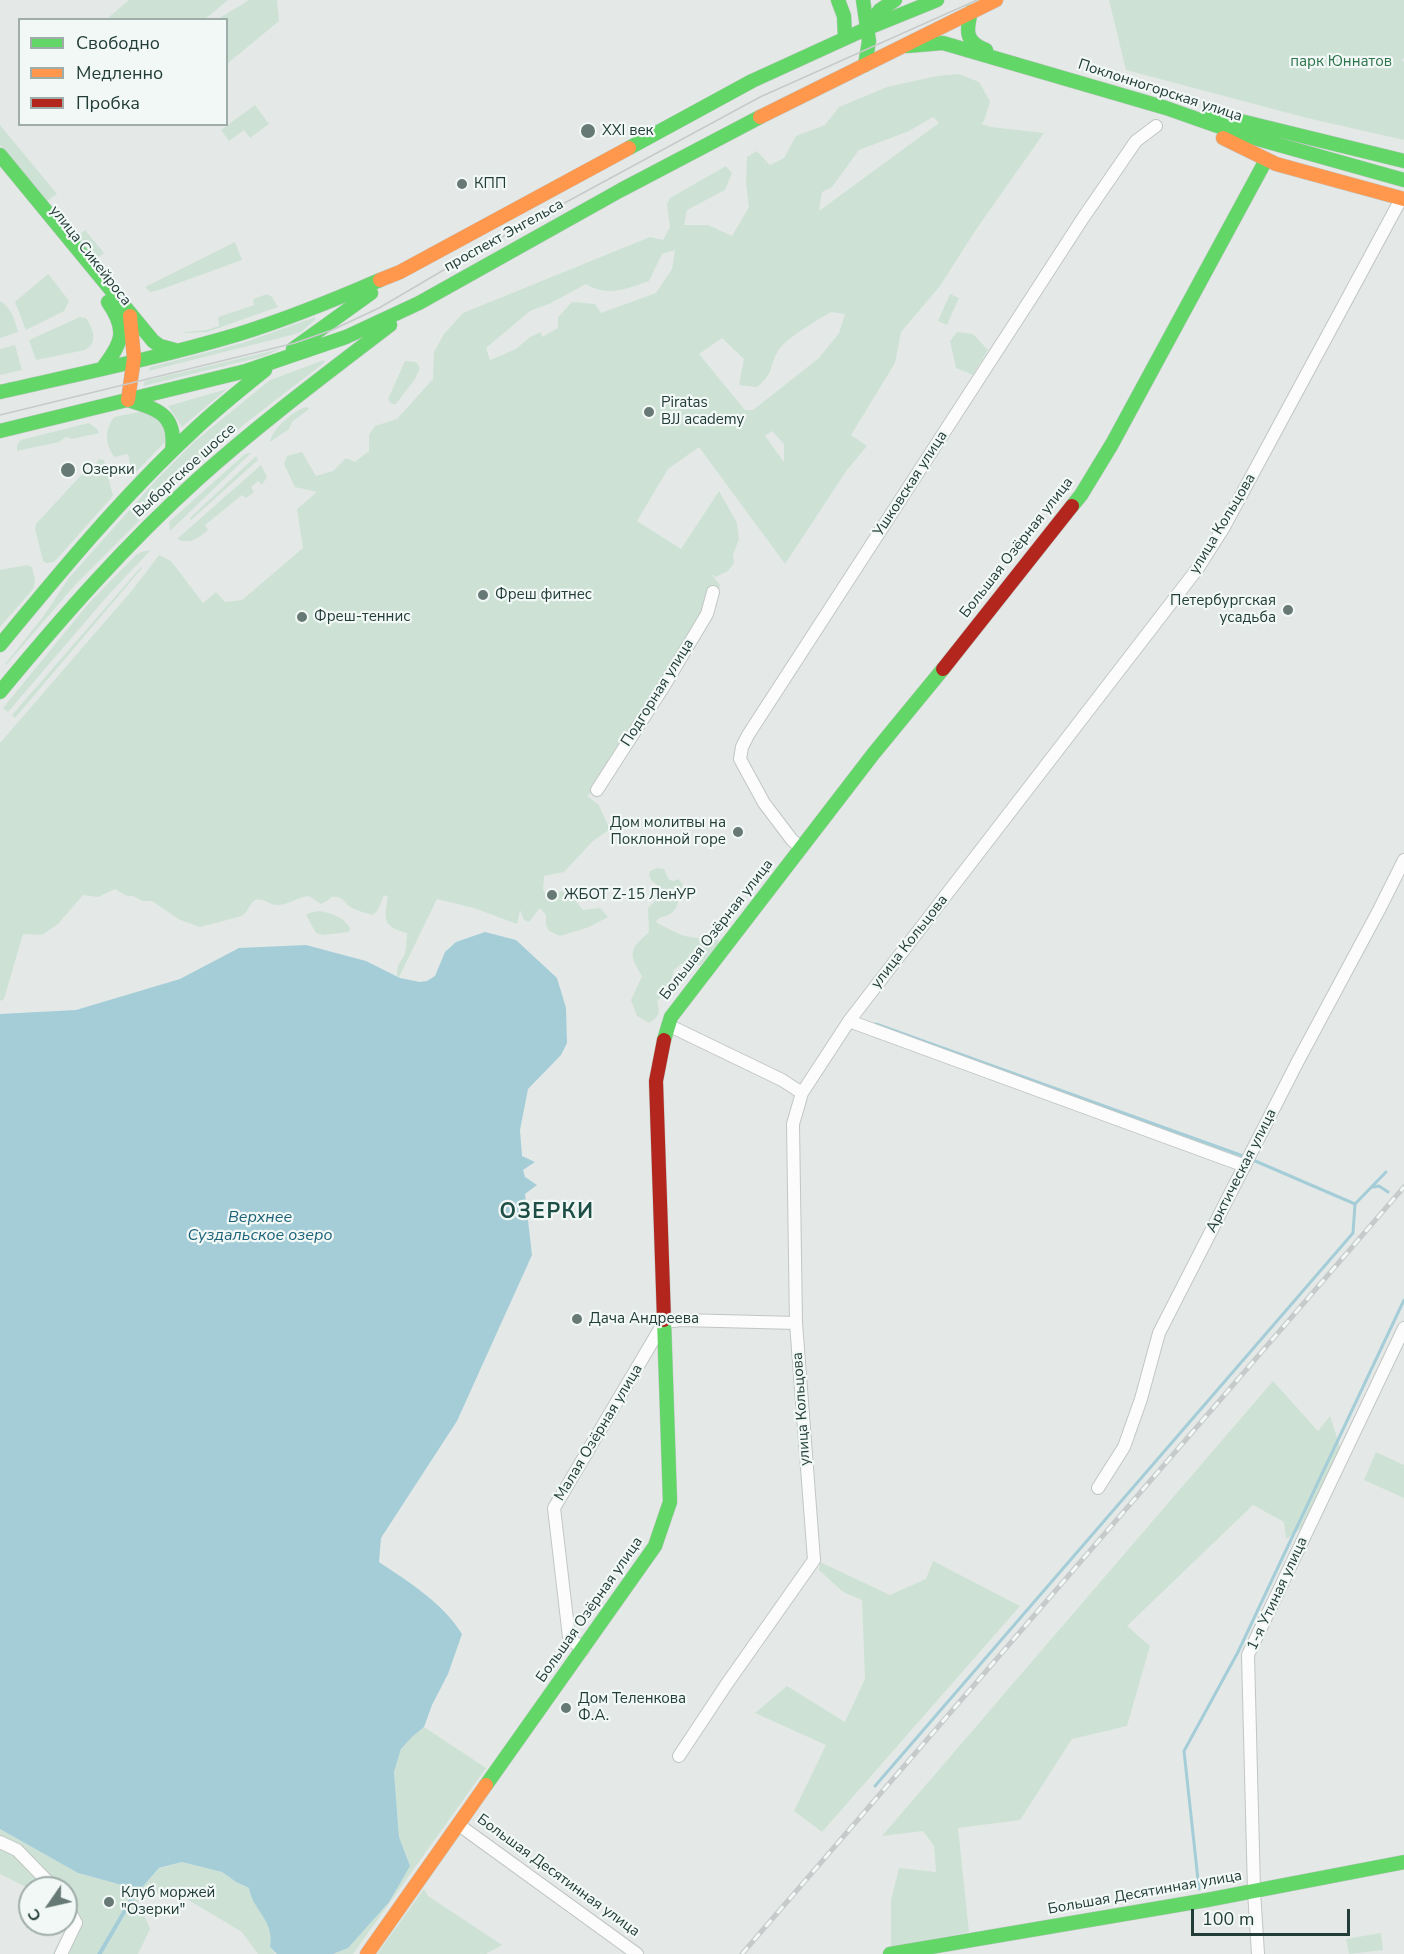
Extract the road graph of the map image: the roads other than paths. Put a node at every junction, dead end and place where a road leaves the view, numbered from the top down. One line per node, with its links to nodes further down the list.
1 (838, 0): 8 (main road)
2 (863, 0): 7 (main road)
3 (895, 0): 7 (main road)
4 (937, 0): 7 (main road, проспект Энгельса); 9 (main road)
5 (996, 0): 6 (main road, проспект Энгельса)
6 (971, 12): 9 (main road, проспект Энгельса); 15 (main road, Поклонногорская улица)
7 (868, 28): 8 (main road, проспект Энгельса); 10 (main road)
8 (845, 38): 19 (main road, проспект Энгельса)
9 (905, 46): 10 (main road, проспект Энгельса); 11 (main road, Поклонногорская улица)
10 (865, 65): 20 (main road, проспект Энгельса)
11 (1166, 108): 14 (main road); 17 (main road, Поклонногорская улица)
12 (1156, 126): 35 (street, Ушковская улица)
13 (0, 155): 21 (main road, улица Сикейроса)
14 (1266, 160): 18 (main road); 35 (main road, Большая Озёрная улица)
15 (1404, 160)
16 (0, 171): 25 (main road, улица Сикейроса)
17 (1404, 180)
18 (1403, 199): 37 (street, улица Кольцова)
19 (400, 272): 22 (main road, проспект Энгельса); 24 (main road, Выборгское шоссе)
20 (419, 303): 24 (main road, проспект Энгельса); 32 (main road, Выборгское шоссе)
21 (129, 313): 22 (main road, улица Сикейроса); 23 (main road, улица Сикейроса)
22 (175, 350): 23 (main road, проспект Энгельса)
23 (135, 361): 25 (main road, проспект Энгельса); 27 (main road, улица Сикейроса)
24 (276, 362): 27 (main road, проспект Энгельса); 29 (main road, Выборгское шоссе)
25 (102, 369): 26 (main road, проспект Энгельса)
26 (0, 392)
27 (128, 400): 28 (main road, проспект Энгельса); 29 (main road)
28 (0, 431)
29 (172, 450): 31 (main road, Выборгское шоссе)
30 (713, 592): 34 (street, Подгорная улица)
31 (0, 645)
32 (5, 680): 33 (main road, Выборгское шоссе)
33 (0, 692)
34 (597, 790)
35 (801, 848): 38 (main road, Большая Озёрная улица)
36 (1404, 860): 40 (street, Арктическая улица)
37 (849, 1021): 39 (street, улица Кольцова); 40 (street)
38 (668, 1025): 39 (street); 41 (main road, Большая Озёрная улица)
39 (802, 1093): 42 (street, улица Кольцова)
40 (1245, 1166): 44 (street, Арктическая улица)
41 (664, 1322): 42 (street); 45 (main road, Большая Озёрная улица); 45 (street, Малая Озёрная улица)
42 (796, 1323): 46 (street, улица Кольцова)
43 (1404, 1328): 51 (street, 1-я Утиная улица)
44 (1098, 1488)
45 (583, 1650): 47 (main road, Большая Озёрная улица)
46 (679, 1756)
47 (459, 1825): 54 (main road, Большая Озёрная улица); 55 (street, Большая Десятинная улица)
48 (0, 1842): 50 (street)
49 (1404, 1862): 51 (main road, Большая Десятинная улица)
50 (42, 1876)
51 (1254, 1891): 56 (main road, Большая Десятинная улица); 57 (street, 1-я Утиная улица)
52 (70, 1936): 53 (street)
53 (61, 1954)
54 (368, 1954)
55 (637, 1954)
56 (890, 1954)
57 (1258, 1954)

